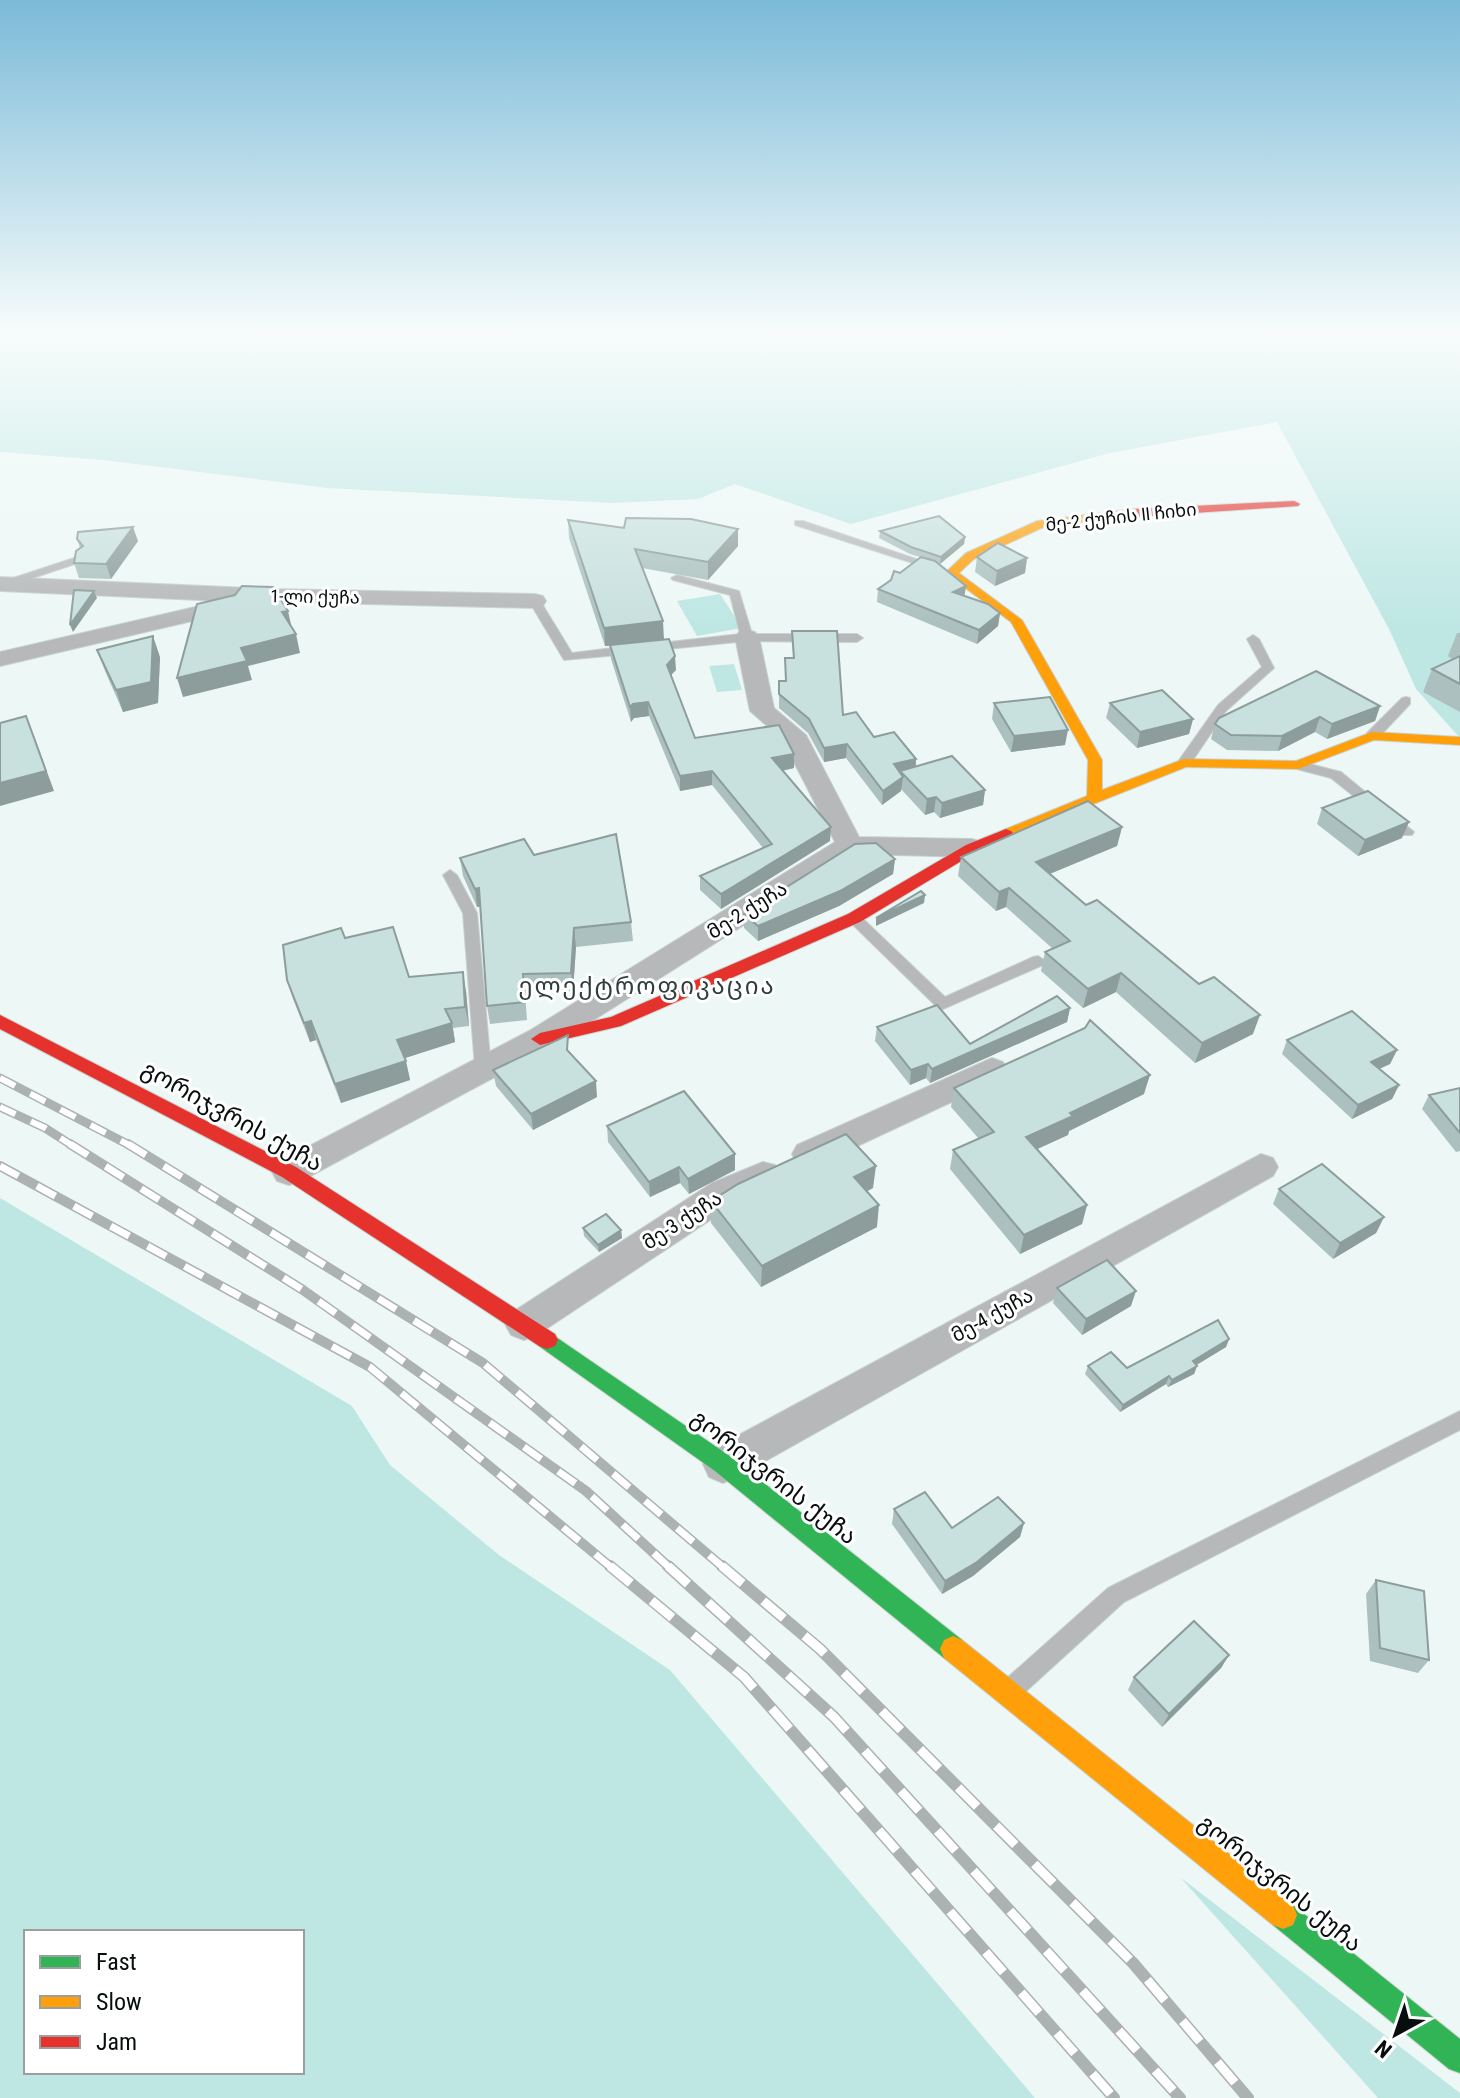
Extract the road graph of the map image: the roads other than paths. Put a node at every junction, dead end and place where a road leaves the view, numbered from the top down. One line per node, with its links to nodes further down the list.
1 (1294, 504): 4 (street, მე-2 ქუჩის II ჩიხი)
2 (799, 523): 4 (lane)
3 (80, 559): 6 (lane)
4 (951, 573): 18 (street)
5 (677, 578): 9 (lane)
6 (2, 584): 7 (street, 1-ლი ქუჩა)
7 (271, 596): 8 (street, 1-ლი ქუჩა); 12 (street)
8 (535, 601): 9 (lane)
9 (747, 637): 10 (lane); 20 (street)
10 (857, 638)
11 (1253, 639): 16 (lane)
12 (2, 655)
13 (1406, 701): 14 (lane)
14 (1372, 736): 15 (street); 17 (street)
15 (1460, 741)
16 (1184, 763): 17 (street, მე-2 ქუჩა); 18 (street, მე-2 ქუჩა)
17 (1298, 765): 19 (lane, მე-2 ქუჩა)
18 (1095, 798): 21 (street, მე-2 ქუჩა)
19 (1407, 832)
20 (850, 845): 21 (street, მე-2 ქუჩა); 26 (street, მე-2 ქუჩა)
21 (972, 848): 23 (street, მე-2 ქუჩა)
22 (450, 875): 28 (lane)
23 (854, 918): 24 (lane); 26 (street, მე-2 ქუჩა)
24 (1038, 961)
25 (0, 1021): 30 (street, გორიჯვრის ქუჩა)
26 (540, 1039): 28 (street, მე-2 ქუჩა)
27 (1025, 1055): 31 (street, მე-3 ქუჩა)
28 (483, 1068): 30 (street, მე-2 ქუჩა)
29 (1261, 1167): 33 (street, მე-4 ქუჩა)
30 (289, 1172): 31 (street, გორიჯვრის ქუჩა)
31 (524, 1324): 33 (street, გორიჯვრის ქუჩა)
32 (1460, 1420): 34 (lane)
33 (723, 1464): 34 (street, გორიჯვრის ქუჩა)
34 (1006, 1694): 35 (street, გორიჯვრის ქუჩა)
35 (1460, 2058)

